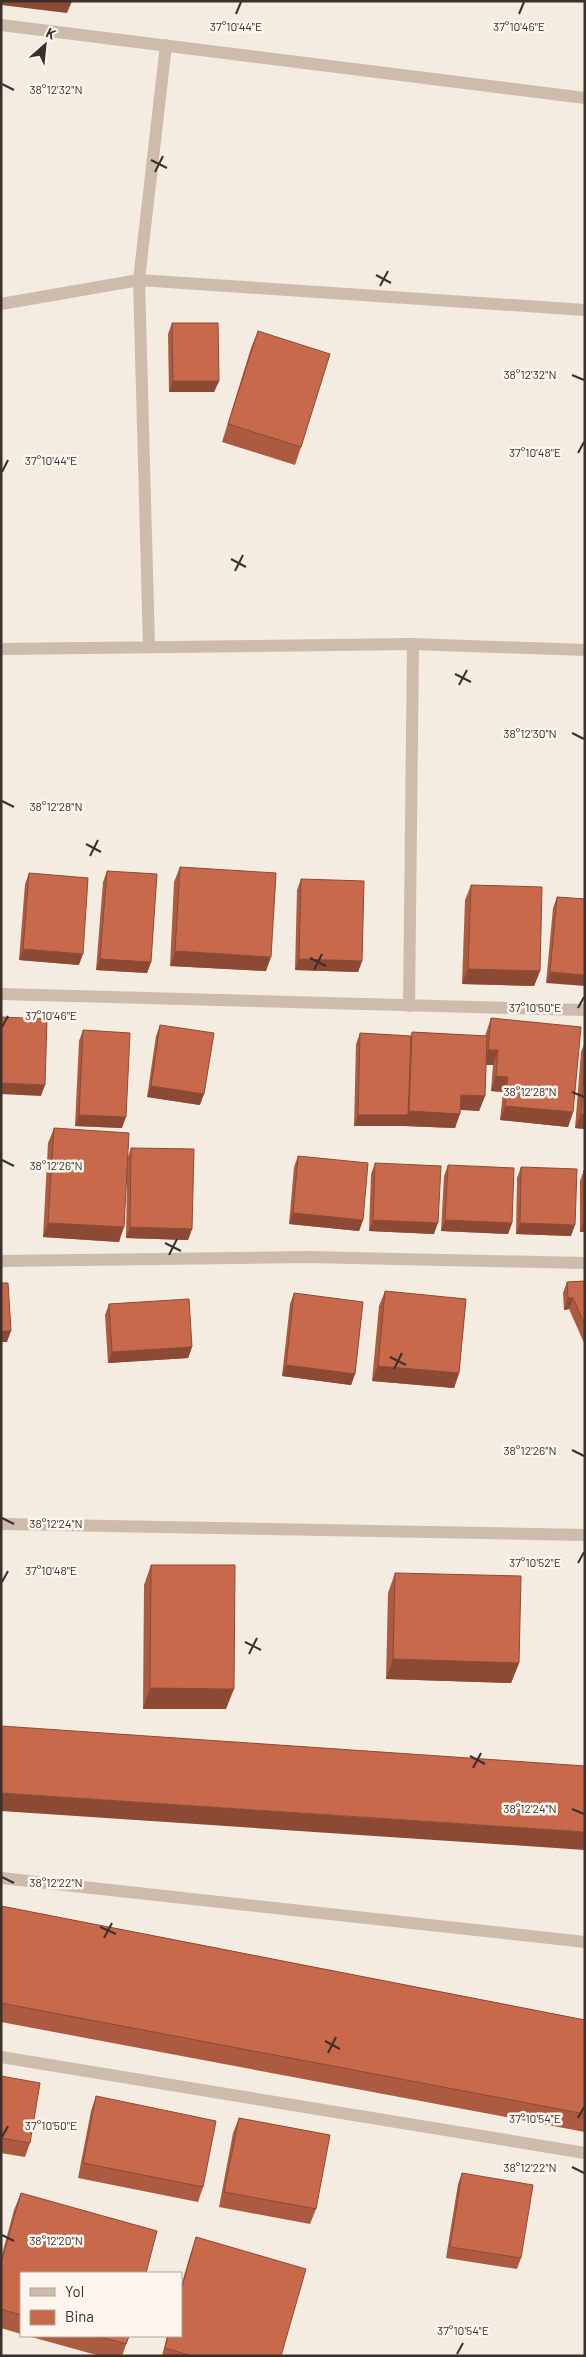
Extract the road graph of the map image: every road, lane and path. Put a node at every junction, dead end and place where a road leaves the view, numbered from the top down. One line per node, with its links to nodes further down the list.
1 (1, 25): 2 (street)
2 (166, 45): 3 (street); 4 (street)
3 (585, 98)
4 (139, 280): 5 (street); 6 (street); 8 (street)
5 (1, 304)
6 (585, 310)
7 (413, 644): 8 (street); 10 (street); 12 (street)
8 (149, 646): 9 (street)
9 (1, 649)
10 (585, 650)
11 (1, 994): 12 (street)
12 (409, 1006): 13 (street)
13 (585, 1010)
14 (1, 1261): 15 (street)
15 (585, 1263)
16 (1, 1524): 17 (street)
17 (585, 1535)
18 (1, 1878): 19 (street)
19 (585, 1942)
20 (1, 2057): 21 (street)
21 (585, 2153)

